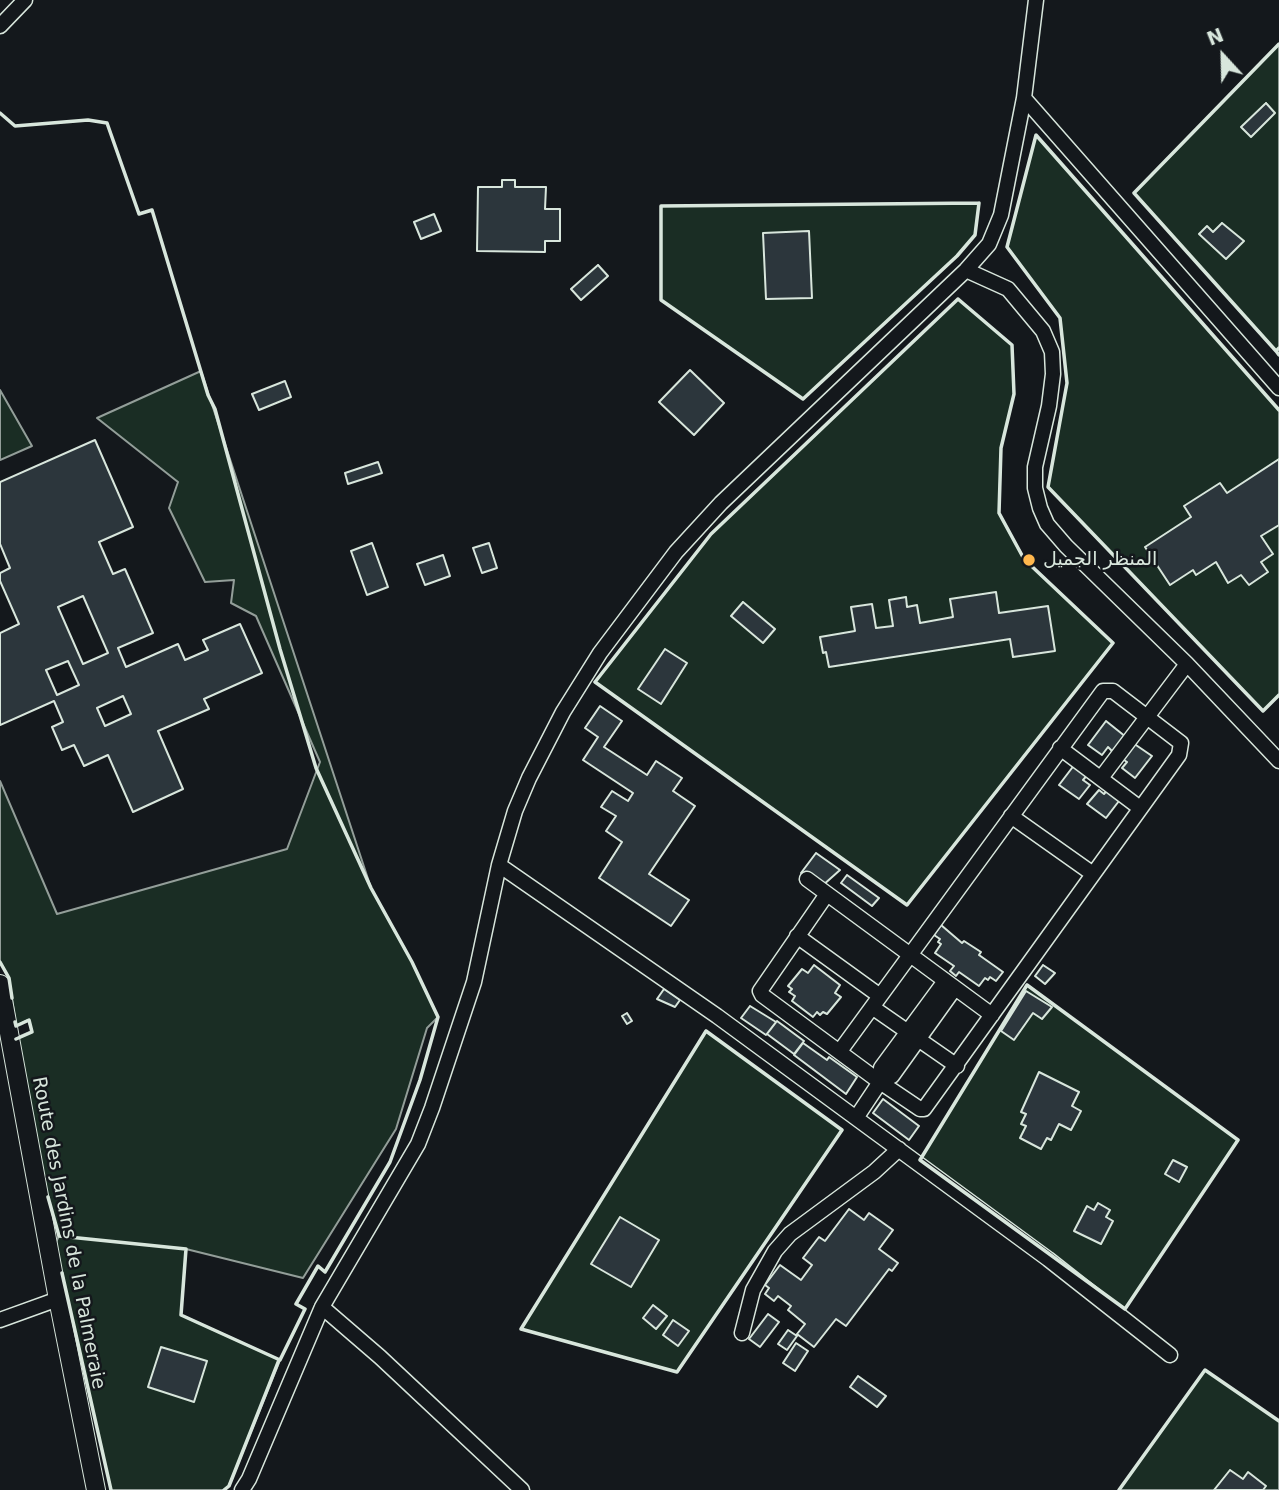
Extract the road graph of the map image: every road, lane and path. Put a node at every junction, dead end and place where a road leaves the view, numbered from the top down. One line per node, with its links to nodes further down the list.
1 (25, 0): 3 (street)
2 (1036, 0): 4 (street)
3 (0, 26)
4 (1024, 98): 5 (street); 6 (street)
5 (966, 270): 7 (street); 14 (street)
6 (1279, 388)
7 (1187, 664): 8 (street); 10 (street)
8 (1147, 715): 9 (street); 11 (street); 12 (street)
9 (1060, 748): 11 (street); 13 (street)
10 (1279, 761)
11 (1101, 778): 12 (street)
12 (1140, 808): 15 (street)
13 (1011, 817): 15 (street); 19 (street)
14 (499, 865): 28 (street); 31 (street)
15 (1093, 874): 23 (street)
16 (807, 879): 17 (street)
17 (827, 894): 18 (street); 19 (street)
18 (797, 936): 22 (street); 25 (street)
19 (910, 955): 21 (street); 22 (street)
20 (0, 984): 30 (street, Route des Jardins de la Palmeraie)
21 (950, 984): 23 (street); 24 (street)
22 (876, 1001): 24 (street); 25 (street)
23 (992, 1015): 26 (street)
24 (913, 1036): 26 (street); 27 (street)
25 (840, 1051): 27 (street)
26 (957, 1066): 27 (street)
27 (880, 1082): 28 (street)
28 (856, 1118): 29 (street)
29 (899, 1149): 33 (street); 34 (street)
30 (58, 1299): 32 (street); 35 (street, Route des Jardins de la Palmeraie)
31 (322, 1307): 36 (street); 37 (street)
32 (0, 1320)
33 (742, 1333)
34 (1170, 1355)
35 (96, 1490)
36 (242, 1490)
37 (522, 1490)

